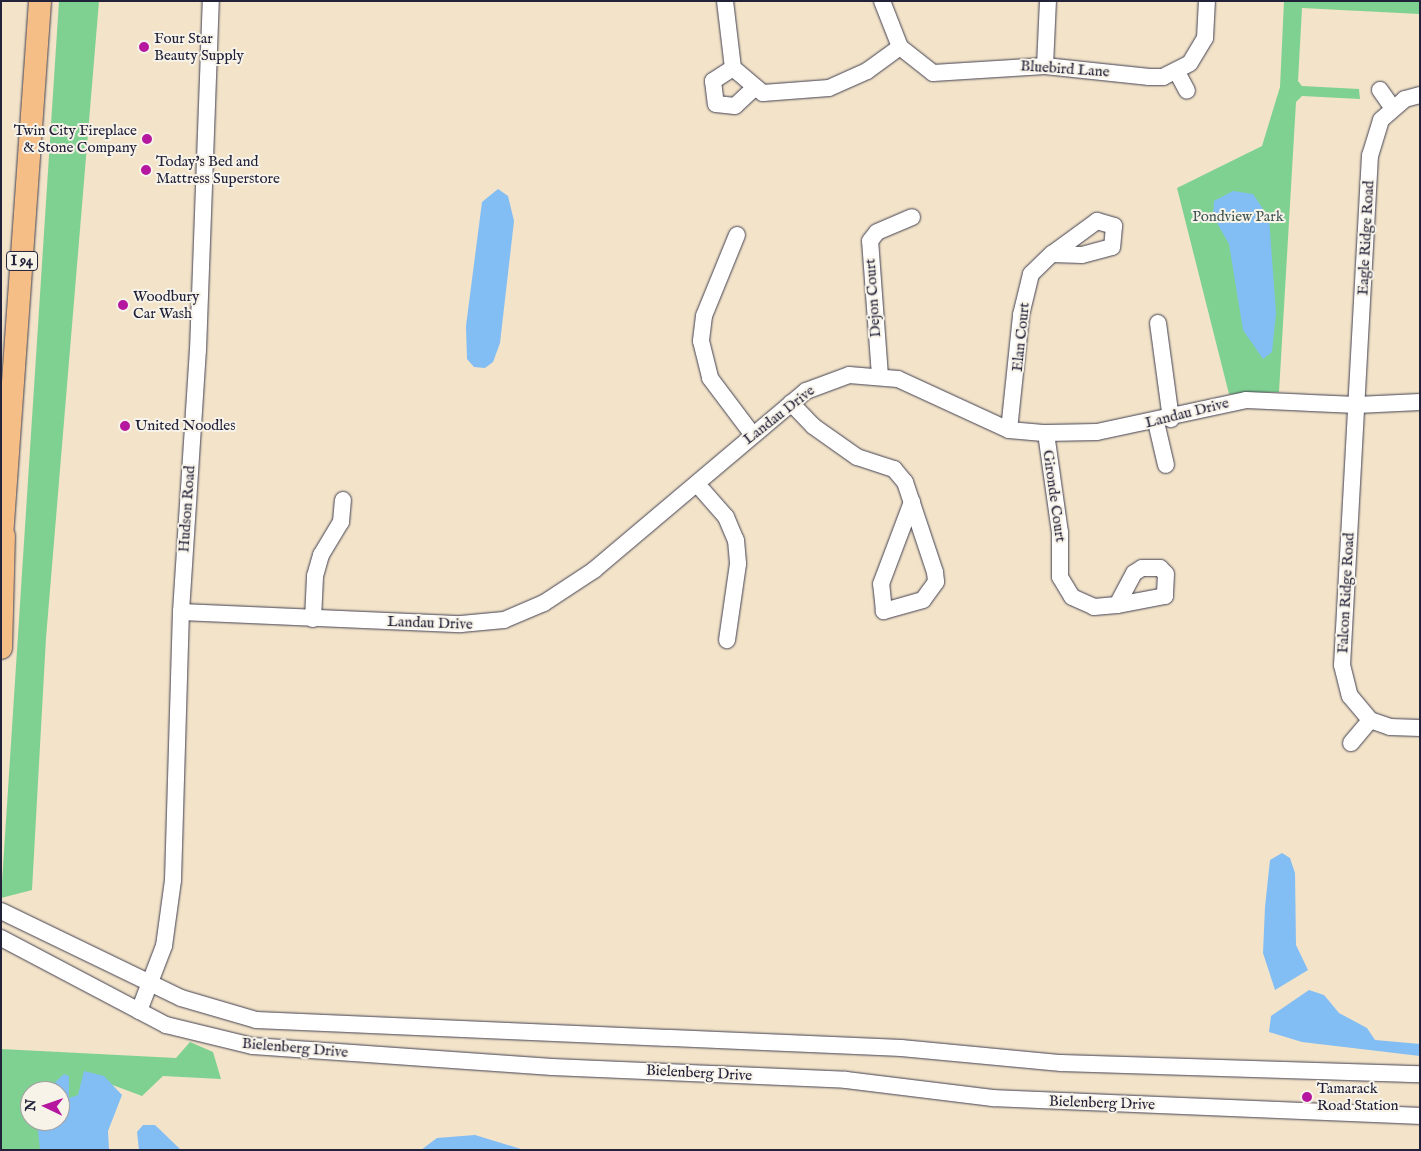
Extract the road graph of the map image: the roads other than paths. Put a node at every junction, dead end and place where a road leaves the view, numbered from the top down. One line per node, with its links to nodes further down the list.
1 (40, 1): 32 (highway, I 94)
2 (211, 1): 35 (street, Hudson Road)
3 (725, 1): 9 (street)
4 (882, 1): 7 (street, Bluebird Lane)
5 (1048, 1): 8 (street)
6 (1207, 1): 10 (street)
7 (900, 47): 8 (street, Bluebird Lane); 11 (street)
8 (1044, 66): 10 (street, Bluebird Lane)
9 (733, 68): 11 (street); 11 (street)
10 (1177, 72): 13 (street)
11 (753, 89)
12 (1380, 90): 15 (street)
13 (1187, 91)
14 (1420, 95): 15 (street)
15 (1392, 107): 23 (street, Eagle Ridge Road)
16 (912, 217): 20 (street, Dejon Court)
17 (737, 235): 27 (street)
18 (1052, 254): 25 (street, Elan Court)
19 (1158, 323): 24 (street)
20 (880, 376): 22 (street, Landau Drive); 25 (street, Landau Drive)
21 (1420, 402): 23 (street, Landau Drive)
22 (791, 403): 27 (street, Landau Drive); 31 (street)
23 (1357, 405): 24 (street, Landau Drive); 39 (street, Falcon Ridge Road)
24 (1163, 420): 26 (street, Landau Drive); 28 (street)
25 (1009, 430): 26 (street, Landau Drive)
26 (1046, 434): 34 (street, Gironde Court)
27 (753, 435): 29 (street, Landau Drive)
28 (1166, 466)
29 (697, 484): 36 (street, Landau Drive); 37 (street)
30 (344, 500): 36 (street)
31 (912, 502): 31 (street)
32 (4, 520): 33 (highway, I 94); 38 (highway)
33 (1, 551)
34 (1118, 605)
35 (181, 612): 36 (street, Landau Drive); 44 (street, Hudson Road)
36 (313, 619)
37 (727, 640)
38 (1, 648)
39 (1370, 720): 40 (street); 41 (street)
40 (1420, 728)
41 (1351, 743)
42 (1, 911): 44 (street, Bielenberg Drive)
43 (1, 938): 45 (street, Bielenberg Drive)
44 (150, 985): 45 (street, Hudson Road); 46 (street, Bielenberg Drive)
45 (139, 1011): 47 (street, Bielenberg Drive)
46 (1420, 1074)
47 (1420, 1116)

